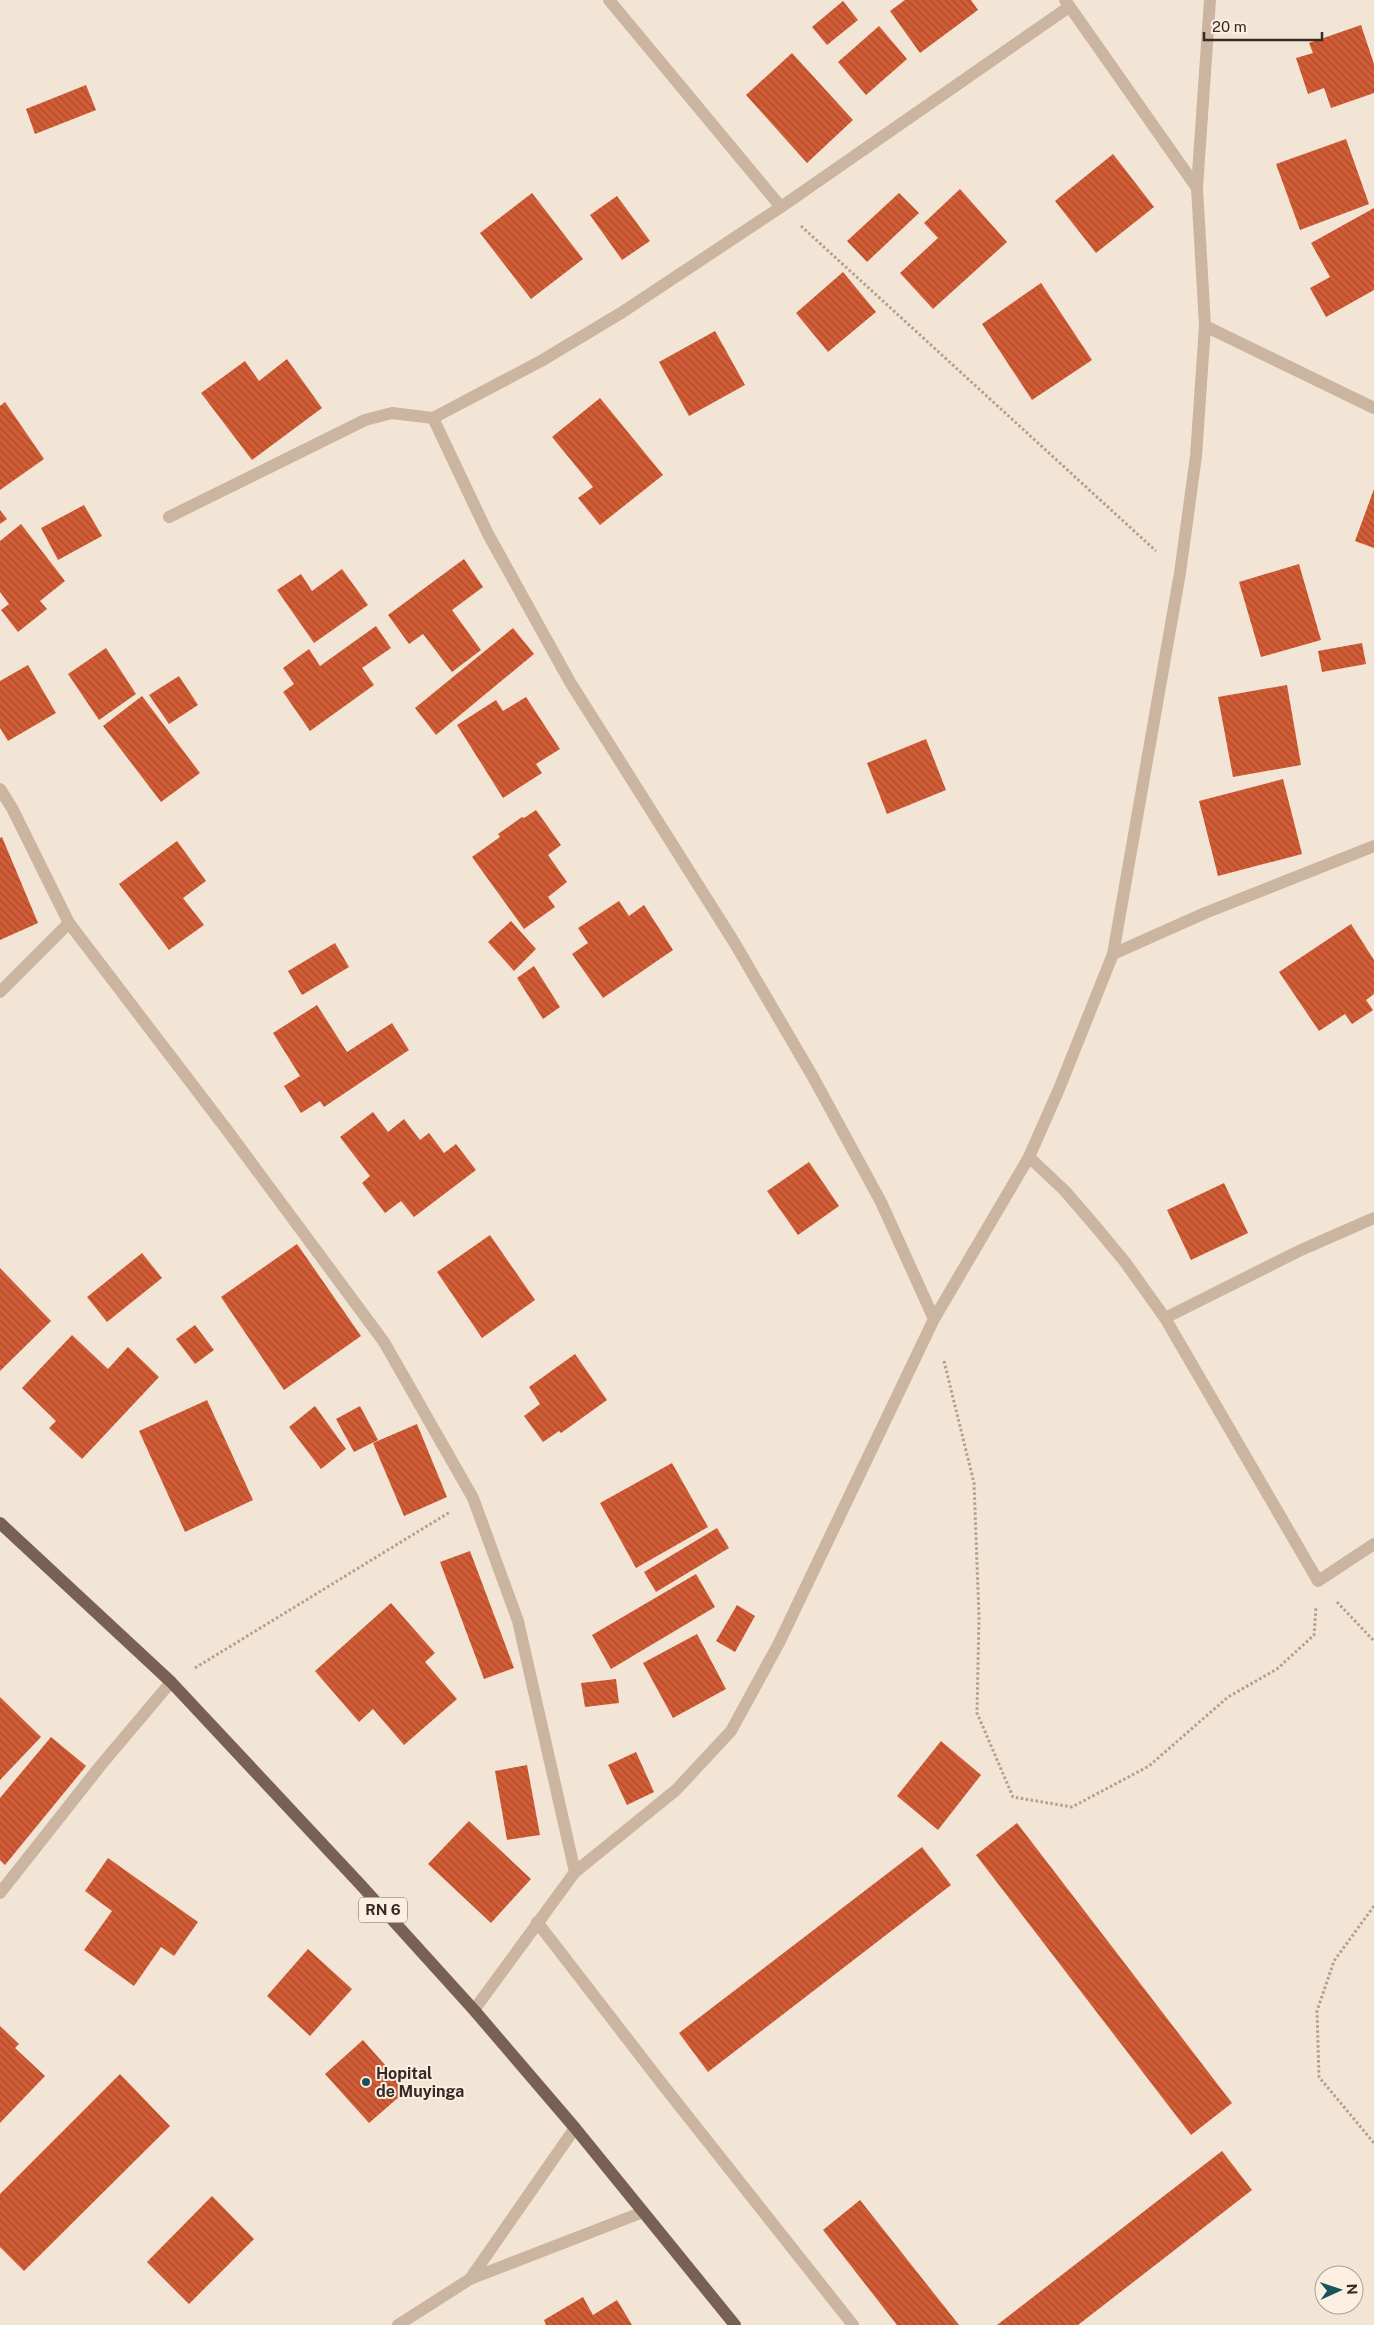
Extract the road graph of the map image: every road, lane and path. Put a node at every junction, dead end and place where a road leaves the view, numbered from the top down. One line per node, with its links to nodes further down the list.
1 (609, 0): 5 (street)
2 (1210, 0): 4 (street)
3 (1067, 3): 4 (street); 5 (street)
4 (1197, 188): 6 (street)
5 (781, 207): 8 (street); 10 (path)
6 (1205, 326): 7 (street); 10 (street)
7 (1374, 408)
8 (433, 418): 9 (street); 19 (street)
9 (169, 517)
10 (1180, 573): 14 (street)
11 (0, 789): 13 (street)
12 (1374, 846): 14 (street)
13 (69, 923): 15 (street); 20 (street)
14 (1113, 954): 16 (street)
15 (0, 992)
16 (1028, 1157): 18 (street); 19 (street)
17 (1374, 1218): 18 (street)
18 (1164, 1318): 23 (street)
19 (934, 1319): 23 (path); 26 (street)
20 (473, 1498): 25 (path); 26 (street)
21 (0, 1523): 25 (main road, RN 6)
22 (1374, 1544): 23 (street)
23 (1318, 1581): 24 (path)
24 (1374, 1641)
25 (171, 1682): 27 (street); 30 (main road, RN 6)
26 (575, 1872): 29 (street)
27 (0, 1894)
28 (1374, 1906): 32 (path)
29 (537, 1922): 30 (street); 37 (street)
30 (474, 2010): 31 (main road, RN 6)
31 (575, 2128): 33 (main road, RN 6); 34 (street)
32 (1374, 2143)
33 (643, 2212): 34 (street); 36 (main road, RN 6)
34 (470, 2279): 35 (street)
35 (398, 2325)
36 (735, 2325)
37 (853, 2325)

